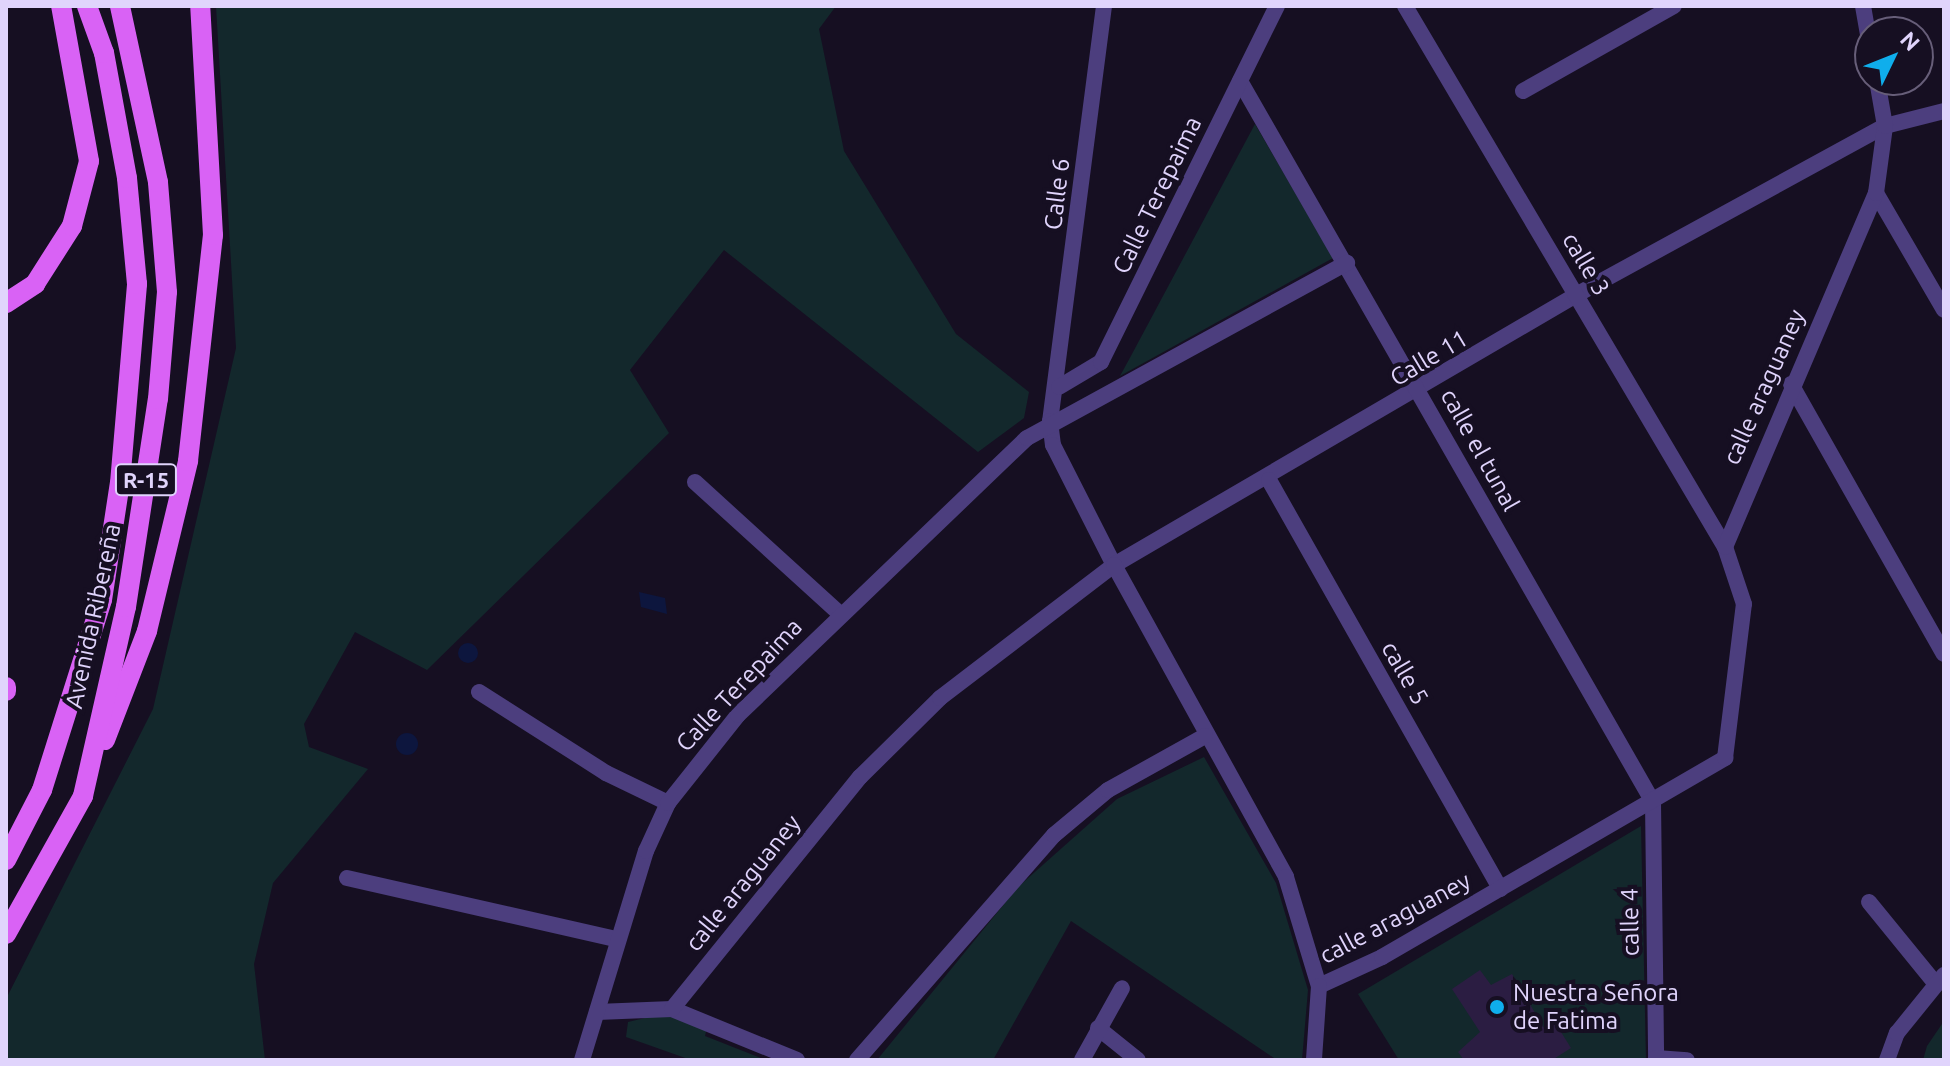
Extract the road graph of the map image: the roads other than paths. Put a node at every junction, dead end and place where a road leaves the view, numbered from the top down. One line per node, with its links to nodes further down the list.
1 (61, 6): 17 (main road)
2 (87, 6): 34 (main road, Avenida Ribereña / R-15)
3 (120, 6): 31 (main road, Avenida Ribereña / R-15)
4 (200, 6): 31 (main road)
5 (1104, 6): 20 (street, Calle 6)
6 (1277, 6): 9 (street, Calle Terepaima)
7 (1405, 6): 16 (street, calle 3)
8 (1674, 6): 10 (street)
9 (1240, 81): 15 (street, calle el tunal); 20 (street, Calle Terepaima)
10 (1523, 91)
11 (1880, 96): 13 (street, calle araguaney)
12 (1944, 111): 13 (street, Calle 11)
13 (1885, 126): 14 (street, calle araguaney); 16 (street, Calle 11)
14 (1876, 193): 18 (street); 19 (street, calle araguaney)
15 (1347, 263): 21 (street, calle el tunal); 22 (street, Calle Terepaima)
16 (1576, 295): 21 (street, Calle 11); 25 (street, calle 3)
17 (6, 303)
18 (1944, 310)
19 (1791, 384): 25 (street, calle araguaney); 28 (street)
20 (1059, 387): 22 (street)
21 (1419, 392): 23 (street, Calle 11); 32 (street, calle el tunal)
22 (1050, 421): 26 (street); 27 (street, Calle Terepaima)
23 (1269, 480): 26 (street, Calle 11); 36 (street, calle 5)
24 (695, 482): 27 (street)
25 (1725, 547): 32 (street, calle araguaney)
26 (1114, 565): 30 (street, calle araguaney); 43 (street, calle araguaney)
27 (840, 614): 33 (street, Calle Terepaima)
28 (1944, 654)
29 (479, 692): 33 (street)
30 (1205, 736): 41 (street, calle araguaney); 48 (street)
31 (83, 796): 38 (main road, Avenida Ribereña / R-15)
32 (1653, 802): 36 (street, calle araguaney); 52 (street, calle 4)
33 (668, 803): 39 (street, Calle Terepaima)
34 (6, 860)
35 (347, 878): 39 (street)
36 (1500, 889): 41 (street, calle araguaney)
37 (1869, 902): 40 (street)
38 (6, 934)
39 (616, 939): 44 (street, Calle Terepaima)
40 (1940, 979): 53 (street)
41 (1319, 986): 51 (street)
42 (1122, 988): 45 (street)
43 (672, 1009): 44 (street); 47 (street)
44 (597, 1012): 46 (street, Calle Terepaima)
45 (1098, 1028): 49 (street); 50 (street)
46 (582, 1060)
47 (797, 1060)
48 (857, 1060)
49 (1082, 1060)
50 (1138, 1060)
51 (1314, 1060)
52 (1687, 1060)
53 (1887, 1060)

